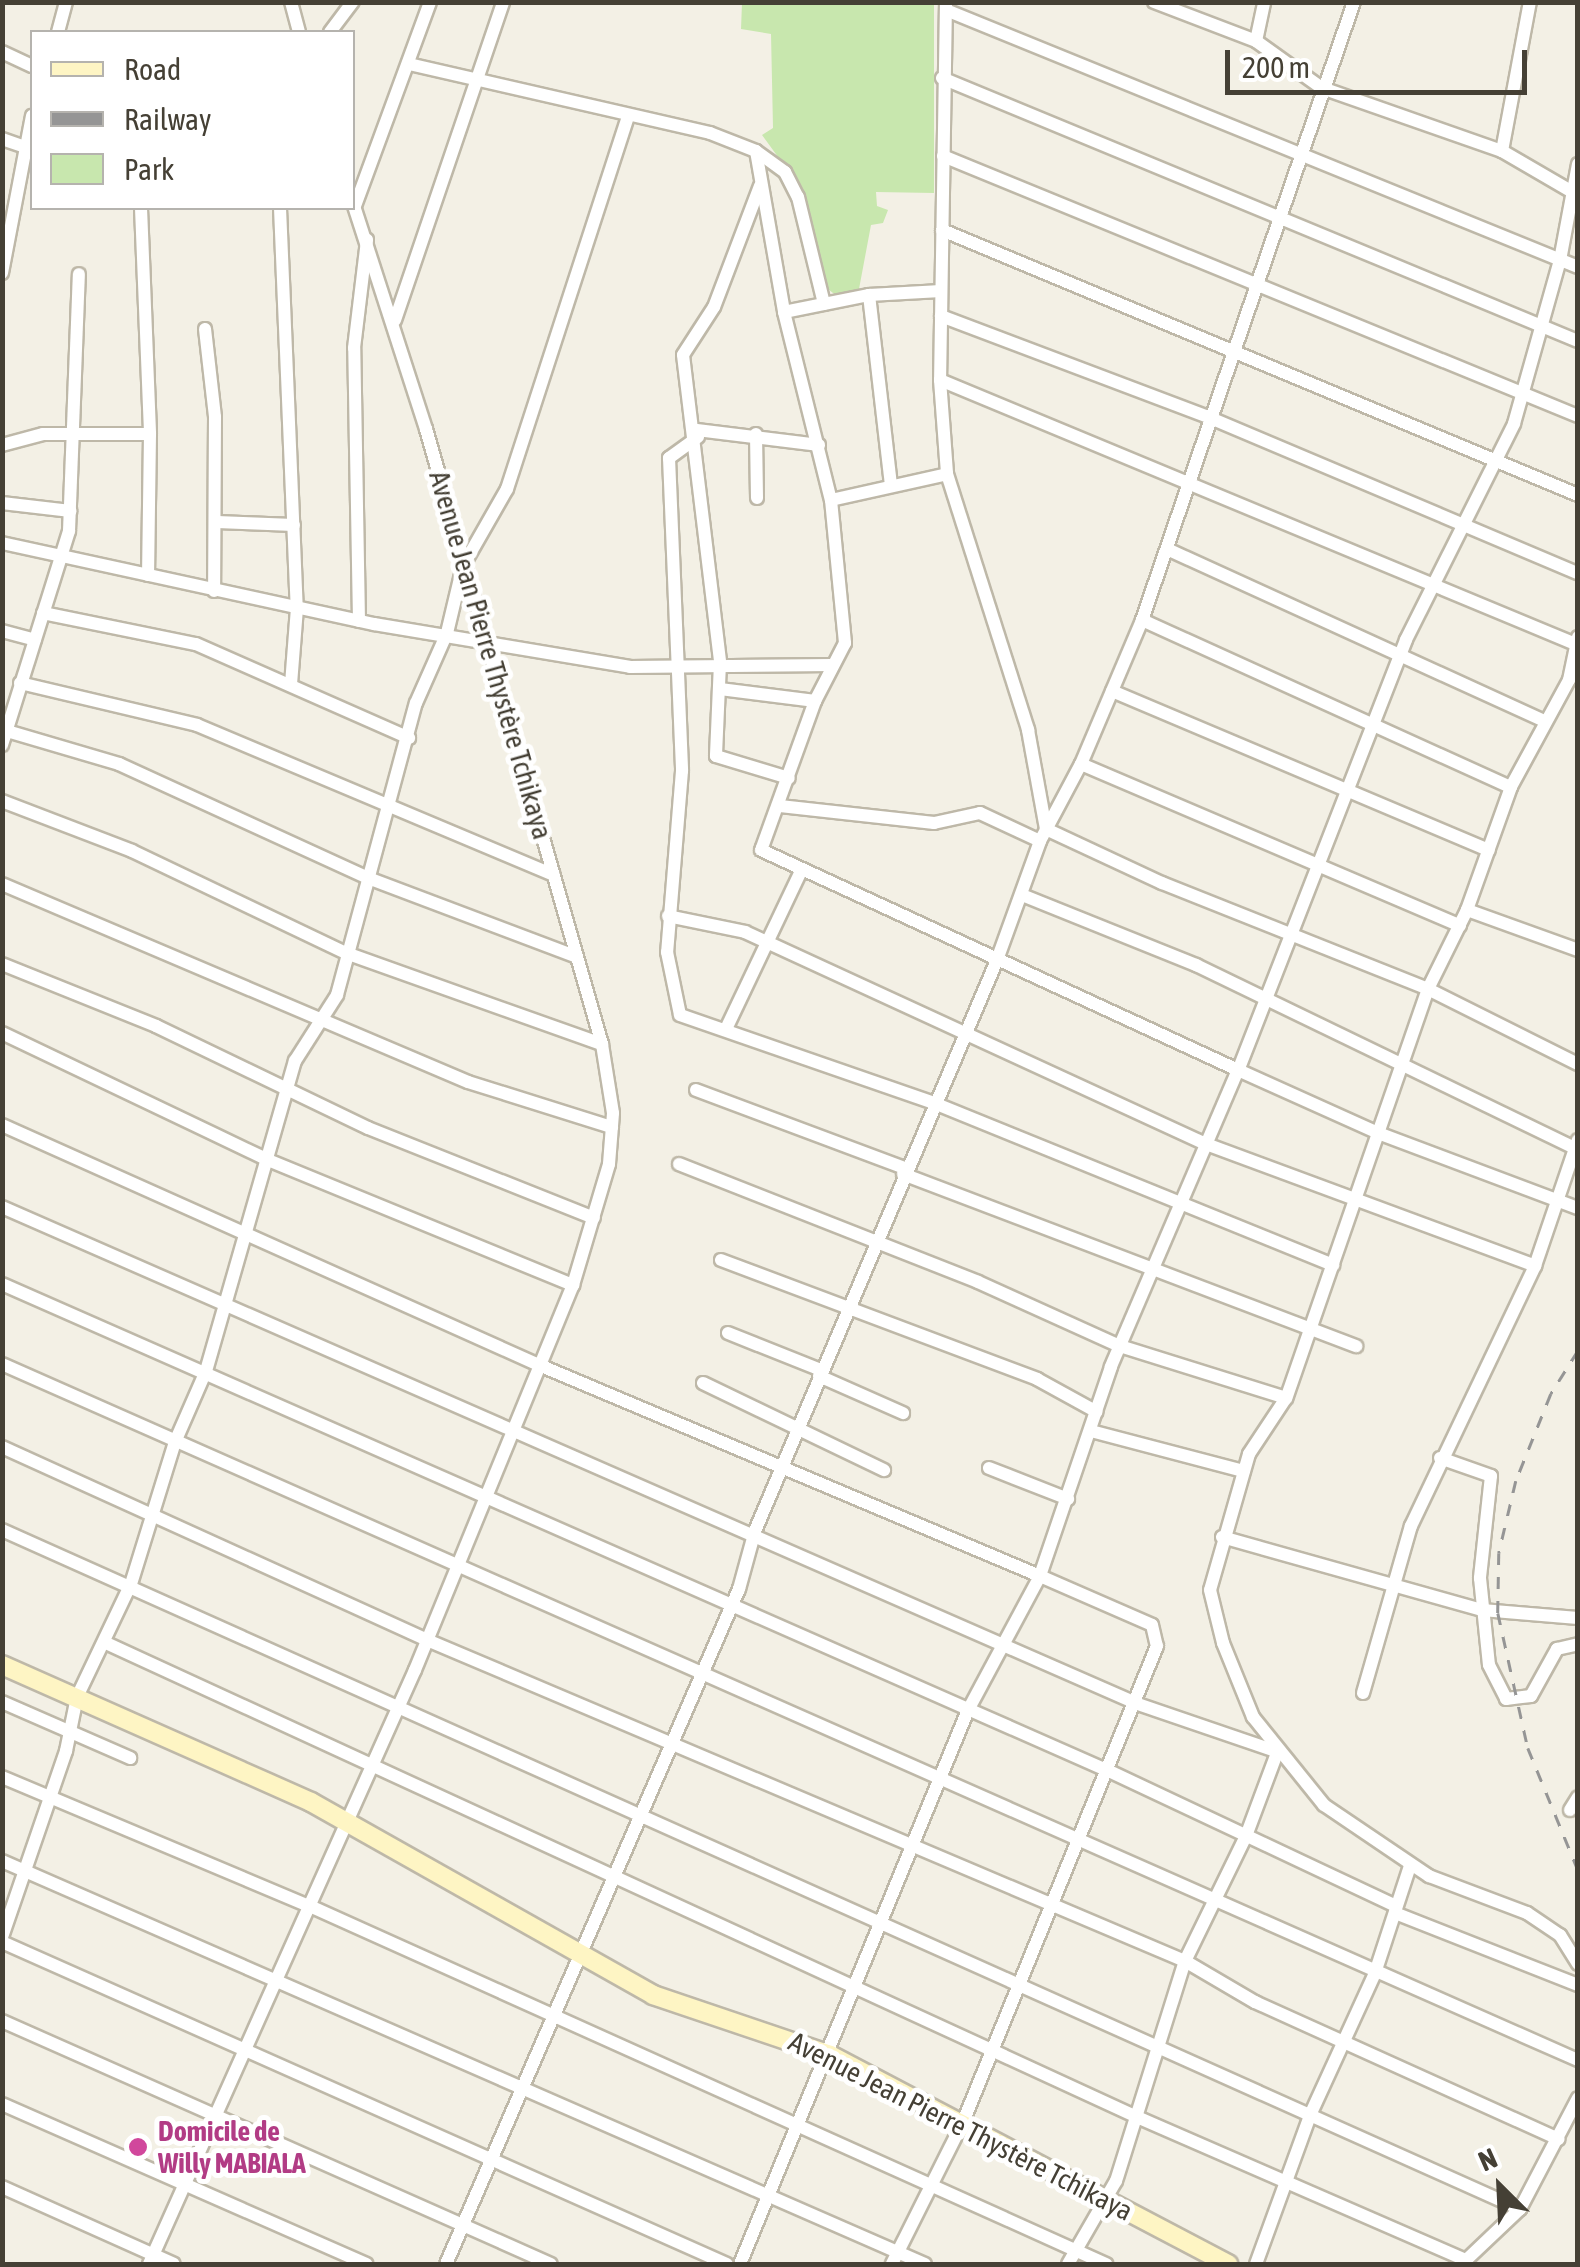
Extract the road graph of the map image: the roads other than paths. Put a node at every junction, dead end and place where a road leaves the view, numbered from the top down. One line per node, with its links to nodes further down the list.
1 (66, 2): 12 (street)
2 (291, 2): 13 (street)
3 (353, 2): 14 (street)
4 (430, 2): 17 (street)
5 (502, 2): 19 (street)
6 (1154, 2): 11 (street)
7 (1264, 2): 15 (street)
8 (1354, 2): 21 (street)
9 (1530, 2): 28 (street)
10 (946, 6): 20 (street); 26 (street)
11 (1180, 7): 15 (street)
12 (59, 30)
13 (298, 30)
14 (332, 30)
15 (1256, 41): 21 (street)
16 (2, 52): 18 (street)
17 (409, 64): 19 (street); 33 (street)
18 (30, 65)
19 (478, 76): 22 (street); 51 (street)
20 (942, 78): 29 (street); 37 (street)
21 (1322, 88): 26 (street); 28 (street)
22 (628, 117): 27 (street); 81 (street)
23 (30, 122): 25 (street)
24 (2, 139): 25 (street)
25 (22, 146): 39 (street)
26 (1302, 150): 37 (street); 41 (street)
27 (756, 151): 31 (street); 48 (street)
28 (1502, 151): 32 (street)
29 (943, 156): 38 (street); 45 (street)
30 (1578, 164): 32 (street)
31 (761, 184): 49 (street); 62 (street)
32 (1575, 192): 41 (street)
33 (355, 200)
34 (355, 206): 40 (street, Avenue Jean Pierre Thystère Tchikaya)
35 (141, 210): 61 (street)
36 (280, 210): 77 (street)
37 (1280, 219): 45 (street); 52 (street)
38 (942, 230): 46 (street); 55 (street)
39 (6, 232): 43 (street)
40 (367, 239): 51 (street, Avenue Jean Pierre Thystère Tchikaya); 89 (street)
41 (1560, 260): 42 (street); 52 (street)
42 (1578, 267)
43 (2, 274)
44 (79, 274): 60 (street)
45 (1258, 285): 55 (street); 57 (street)
46 (941, 291): 47 (street); 50 (street)
47 (869, 295): 48 (street); 69 (street)
48 (824, 304): 49 (street)
49 (784, 312): 65 (street)
50 (940, 316): 56 (street); 59 (street)
51 (394, 322): 81 (street, Avenue Jean Pierre Thystère Tchikaya)
52 (1542, 327): 54 (street); 57 (street)
53 (205, 329): 75 (street)
54 (1578, 342)
55 (1235, 349): 59 (street); 66 (street)
56 (940, 380): 67 (street); 68 (street)
57 (1524, 393): 58 (street); 66 (street)
58 (1578, 416)
59 (1208, 417): 68 (street); 76 (street)
60 (76, 433): 61 (street); 64 (street); 74 (street)
61 (150, 434): 83 (street)
62 (698, 434): 63 (street); 96 (street); 97 (street)
63 (756, 434): 65 (street); 71 (street)
64 (2, 444)
65 (819, 445): 72 (street)
66 (1496, 463): 70 (street); 76 (street)
67 (946, 474): 69 (street); 117 (street)
68 (1188, 484): 79 (street); 84 (street)
69 (891, 486): 72 (street)
70 (1578, 495)
71 (757, 498)
72 (831, 500): 98 (street)
73 (2, 503): 74 (street)
74 (72, 511): 80 (street)
75 (217, 522): 77 (street); 85 (street)
76 (1461, 522): 82 (street); 84 (street)
77 (294, 526): 86 (street)
78 (2, 544): 80 (street)
79 (1167, 550): 88 (street); 95 (street)
80 (61, 558): 83 (street); 87 (street)
81 (463, 566): 91 (street); 94 (street, Avenue Jean Pierre Thystère Tchikaya)
82 (1578, 573)
83 (148, 575): 85 (street)
84 (1430, 587): 93 (street); 95 (street)
85 (214, 591): 86 (street)
86 (297, 608): 89 (street); 100 (street)
87 (44, 613): 92 (street); 100 (street)
88 (1142, 620): 102 (street); 106 (street)
89 (359, 621): 91 (street)
90 (2, 631): 92 (street)
91 (447, 633): 94 (street); 108 (street)
92 (35, 640): 99 (street)
93 (1577, 642): 105 (street)
94 (489, 644): 97 (street); 121 (street, Avenue Jean Pierre Thystère Tchikaya)
95 (1400, 654): 105 (street); 106 (street)
96 (720, 663): 97 (street); 98 (street); 101 (street)
97 (682, 664): 126 (street)
98 (832, 666): 103 (street)
99 (20, 683): 104 (street); 115 (street)
100 (291, 684): 108 (street)
101 (720, 689): 103 (street); 111 (street)
102 (1112, 691): 110 (street); 113 (street)
103 (815, 700): 111 (street)
104 (7, 713): 107 (street)
105 (1545, 721): 112 (street)
106 (1372, 722): 112 (street); 113 (street)
107 (7, 731): 109 (street); 122 (street)
108 (409, 738): 115 (street)
109 (2, 745)
110 (1081, 764): 117 (street); 119 (street)
111 (789, 778): 116 (street)
112 (1511, 787): 118 (street)
113 (1348, 789): 118 (street); 119 (street)
114 (2, 801): 131 (street)
115 (392, 804): 121 (street); 122 (street)
116 (780, 806): 117 (street); 120 (street)
117 (1043, 835): 124 (street); 128 (street)
118 (1488, 850): 125 (street)
119 (1320, 862): 127 (street); 128 (street)
120 (801, 871): 129 (street); 133 (street)
121 (554, 875): 132 (street, Avenue Jean Pierre Thystère Tchikaya)
122 (368, 878): 131 (street); 132 (street)
123 (2, 884): 137 (street)
124 (1022, 895): 133 (street); 136 (street)
125 (1467, 910): 127 (street); 130 (street)
126 (668, 916): 129 (street); 138 (street)
127 (1460, 926): 135 (street)
128 (1292, 934): 135 (street); 136 (street)
129 (762, 941): 138 (street); 139 (street)
130 (1578, 950)
131 (346, 953): 137 (street); 141 (street)
132 (577, 957): 141 (street, Avenue Jean Pierre Thystère Tchikaya)
133 (997, 960): 139 (street); 144 (street)
134 (2, 964): 145 (street)
135 (1428, 989): 142 (street); 143 (street)
136 (1264, 1003): 142 (street); 144 (street)
137 (326, 1020): 145 (street); 148 (street)
138 (726, 1029): 147 (street)
139 (965, 1032): 147 (street); 151 (street)
140 (2, 1033): 153 (street)
141 (602, 1044): 148 (street, Avenue Jean Pierre Thystère Tchikaya)
142 (1404, 1062): 150 (street); 152 (street)
143 (1578, 1064)
144 (1238, 1070): 150 (street); 151 (street)
145 (286, 1089): 153 (street); 161 (street)
146 (696, 1090): 155 (street)
147 (934, 1103): 155 (street); 159 (street)
148 (612, 1120): 161 (street, Avenue Jean Pierre Thystère Tchikaya)
149 (2, 1125): 162 (street)
150 (1378, 1134): 156 (street); 157 (street)
151 (1206, 1144): 157 (street); 159 (street)
152 (1576, 1144): 156 (street)
153 (268, 1160): 162 (street); 169 (street)
154 (679, 1164): 163 (street)
155 (904, 1171): 163 (street); 167 (street)
156 (1553, 1198): 160 (street); 166 (street)
157 (1355, 1200): 165 (street); 166 (street)
158 (2, 1206): 170 (street)
159 (1180, 1206): 165 (street); 167 (street)
160 (1578, 1208)
161 (594, 1218): 169 (street, Avenue Jean Pierre Thystère Tchikaya)
162 (248, 1235): 170 (street); 177 (street)
163 (874, 1241): 171 (street); 174 (street)
164 (721, 1260): 171 (street)
165 (1332, 1264): 172 (street)
166 (1535, 1266): 189 (street)
167 (1152, 1272): 172 (street); 174 (street)
168 (2, 1284): 178 (street)
169 (572, 1285): 177 (street, Avenue Jean Pierre Thystère Tchikaya)
170 (226, 1301): 178 (street); 185 (street)
171 (848, 1306): 179 (street); 182 (street)
172 (1306, 1332): 175 (street); 181 (street)
173 (728, 1333): 179 (street)
174 (1120, 1346): 181 (street); 182 (street)
175 (1356, 1346)
176 (2, 1364): 187 (street)
177 (540, 1365): 185 (street, Avenue Jean Pierre Thystère Tchikaya); 190 (street)
178 (206, 1371): 187 (street); 194 (street)
179 (820, 1373): 183 (street); 184 (street)
180 (703, 1383): 184 (street)
181 (1286, 1398): 193 (street)
182 (1097, 1412): 186 (street)
183 (904, 1413)
184 (799, 1424): 190 (street); 192 (street)
185 (512, 1428): 194 (street, Avenue Jean Pierre Thystère Tchikaya); 198 (street)
186 (1091, 1432): 193 (street); 195 (street)
187 (175, 1442): 196 (street); 200 (street)
188 (2, 1448): 196 (street)
189 (1440, 1458): 203 (street); 205 (street)
190 (782, 1467): 198 (street); 201 (street)
191 (988, 1468): 195 (street)
192 (884, 1470)
193 (1244, 1472): 199 (street)
194 (485, 1497): 200 (street, Avenue Jean Pierre Thystère Tchikaya); 204 (street)
195 (1068, 1499): 201 (street)
196 (154, 1515): 202 (street); 207 (street)
197 (2, 1530): 202 (street)
198 (755, 1531): 204 (street); 209 (street)
199 (1222, 1537): 203 (street); 221 (street)
200 (456, 1568): 207 (street, Avenue Jean Pierre Thystère Tchikaya); 212 (street)
201 (1040, 1576): 209 (street); 217 (street)
202 (131, 1584): 208 (street); 216 (street)
203 (1392, 1588): 205 (street); 213 (street)
204 (732, 1604): 212 (street); 218 (street)
205 (1482, 1610): 206 (street); 210 (street)
206 (1578, 1618)
207 (427, 1640): 216 (street, Avenue Jean Pierre Thystère Tchikaya); 220 (street)
208 (106, 1643): 214 (street); 223 (street)
209 (1005, 1643): 217 (street); 218 (street)
210 (1578, 1644)
211 (2, 1665): 214 (street, Avenue Jean Pierre Thystère Tchikaya)
212 (699, 1672): 220 (street); 225 (street)
213 (1363, 1693)
214 (77, 1697): 219 (street); 229 (street, Avenue Jean Pierre Thystère Tchikaya)
215 (2, 1702): 219 (street)
216 (398, 1704): 223 (street, Avenue Jean Pierre Thystère Tchikaya); 228 (street)
217 (1138, 1704): 221 (street); 224 (street)
218 (968, 1710): 224 (street); 225 (street)
219 (69, 1732): 222 (street); 227 (street)
220 (668, 1742): 228 (street); 232 (street)
221 (1276, 1752): 230 (street); 234 (street)
222 (130, 1758)
223 (368, 1765): 229 (street, Avenue Jean Pierre Thystère Tchikaya); 236 (street)
224 (1108, 1771): 230 (street); 231 (street)
225 (940, 1775): 231 (street); 232 (street)
226 (2, 1777): 227 (street)
227 (47, 1798): 235 (street); 238 (street)
228 (641, 1812): 236 (street); 241 (street)
229 (348, 1824): 238 (street, Avenue Jean Pierre Thystère Tchikaya); 243 (street, Avenue Jean Pierre Thystère Tchikaya)
230 (1246, 1836): 237 (street); 240 (street)
231 (1080, 1842): 237 (street); 239 (street)
232 (909, 1845): 239 (street); 241 (street)
233 (2, 1862): 235 (street)
234 (1410, 1866): 240 (street); 245 (street)
235 (28, 1873): 242 (street); 247 (street)
236 (612, 1876): 243 (street); 250 (street)
237 (1216, 1900): 244 (street); 246 (street)
238 (312, 1907): 247 (street, Avenue Jean Pierre Thystère Tchikaya); 251 (street)
239 (1051, 1908): 244 (street); 248 (street)
240 (1393, 1909): 246 (street); 249 (street)
241 (879, 1918): 248 (street); 250 (street)
242 (2, 1939): 256 (street)
243 (580, 1952): 251 (street); 257 (street, Avenue Jean Pierre Thystère Tchikaya)
244 (1185, 1961): 253 (street); 254 (street)
245 (1578, 1964)
246 (1375, 1973): 253 (street); 258 (street)
247 (279, 1981): 256 (street, Avenue Jean Pierre Thystère Tchikaya); 259 (street)
248 (1020, 1982): 254 (street); 255 (street)
249 (1578, 1985)
250 (857, 1987): 255 (street); 257 (street)
251 (551, 2019): 259 (street); 266 (street)
252 (2, 2021): 263 (street)
253 (1347, 2038): 262 (street); 267 (street)
254 (1156, 2044): 262 (street); 264 (street)
255 (992, 2047): 264 (street); 265 (street)
256 (245, 2054): 263 (street, Avenue Jean Pierre Thystère Tchikaya); 268 (street)
257 (830, 2055): 265 (street, Avenue Jean Pierre Thystère Tchikaya); 266 (street)
258 (1578, 2060)
259 (518, 2090): 268 (street); 273 (street)
260 (1578, 2098): 267 (street)
261 (2, 2104): 270 (street)
262 (1311, 2114): 269 (street); 275 (street)
263 (216, 2115): 270 (street, Avenue Jean Pierre Thystère Tchikaya); 276 (street)
264 (1137, 2117): 269 (street); 274 (street)
265 (963, 2122): 271 (street); 274 (street, Avenue Jean Pierre Thystère Tchikaya)
266 (796, 2128): 271 (street); 273 (street)
267 (1559, 2139): 275 (street)
268 (490, 2160): 276 (street); 285 (street)
269 (1285, 2180): 280 (street); 291 (street)
270 (184, 2182): 279 (street, Avenue Jean Pierre Thystère Tchikaya); 282 (street)
271 (930, 2186): 277 (street); 278 (street)
272 (2, 2187): 279 (street)
273 (768, 2196): 278 (street); 286 (street)
274 (1108, 2200): 277 (street); 290 (street, Avenue Jean Pierre Thystère Tchikaya)
275 (1520, 2209): 280 (street)
276 (462, 2225): 283 (street); 284 (street)
277 (1076, 2250): 288 (street); 289 (street)
278 (894, 2259): 287 (street)
279 (151, 2260): 281 (street)
280 (1464, 2262)
281 (174, 2264)
282 (366, 2264)
283 (446, 2264)
284 (551, 2264)
285 (727, 2264)
286 (740, 2264)
287 (925, 2264)
288 (1068, 2264)
289 (1106, 2264)
290 (1228, 2264)
291 (1256, 2264)

